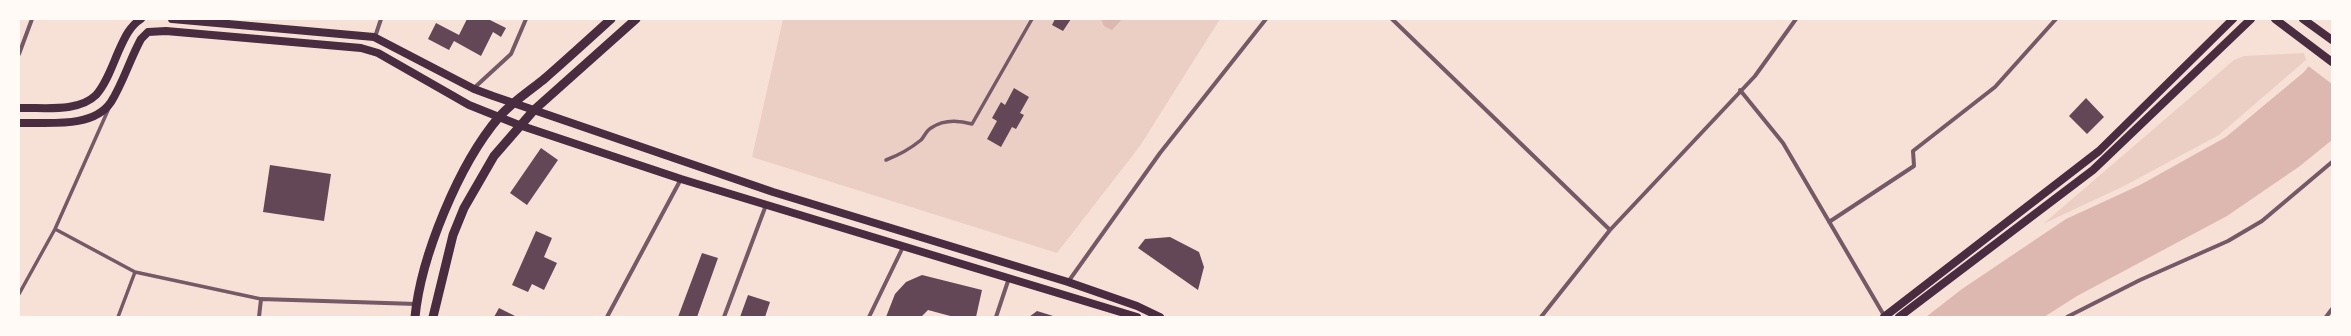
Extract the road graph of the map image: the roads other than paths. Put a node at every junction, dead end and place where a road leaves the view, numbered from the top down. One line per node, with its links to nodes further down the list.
1 (32, 19): 20 (street)
2 (141, 19): 26 (main road)
3 (172, 19): 17 (main road)
4 (381, 19): 18 (street)
5 (526, 19): 22 (street)
6 (611, 19): 25 (main road)
7 (636, 19): 27 (main road)
8 (1032, 19): 31 (street)
9 (1266, 19): 41 (street)
10 (1392, 19): 37 (street)
11 (1796, 19): 23 (street)
12 (2056, 19): 35 (street)
13 (2233, 19): 57 (main road)
14 (2251, 19): 58 (main road)
15 (2275, 19): 21 (main road)
16 (2303, 19): 19 (main road)
17 (238, 22): 18 (main road)
18 (374, 37): 22 (main road)
19 (2330, 39)
20 (19, 54)
21 (2332, 62)
22 (474, 89): 25 (main road)
23 (1740, 90): 35 (street); 37 (street)
24 (111, 102): 28 (main road); 29 (main road); 36 (street)
25 (513, 103): 27 (main road); 28 (main road)
26 (19, 108)
27 (534, 110): 30 (main road); 41 (main road)
28 (498, 118): 30 (main road); 44 (main road)
29 (19, 123)
30 (519, 125): 33 (main road); 49 (main road)
31 (886, 160)
32 (2332, 162): 59 (street)
33 (681, 179): 34 (main road); 50 (street)
34 (766, 205): 38 (main road); 51 (street)
35 (1829, 222): 57 (street)
36 (55, 229): 39 (street); 42 (street)
37 (1610, 230): 56 (street)
38 (904, 244): 40 (main road); 52 (street)
39 (135, 272): 43 (street); 46 (street)
40 (1009, 277): 53 (street); 54 (main road)
41 (1068, 282): 55 (main road)
42 (19, 294)
43 (261, 300): 44 (street); 47 (street)
44 (416, 304): 48 (main road)
45 (2332, 309): 60 (street)
46 (118, 317)
47 (259, 317)
48 (415, 317)
49 (434, 317)
50 (607, 317)
51 (724, 317)
52 (869, 317)
53 (996, 317)
54 (1137, 317)
55 (1160, 317)
56 (1541, 317)
57 (1884, 317)
58 (1899, 317)
59 (2066, 317)
60 (2326, 317)

